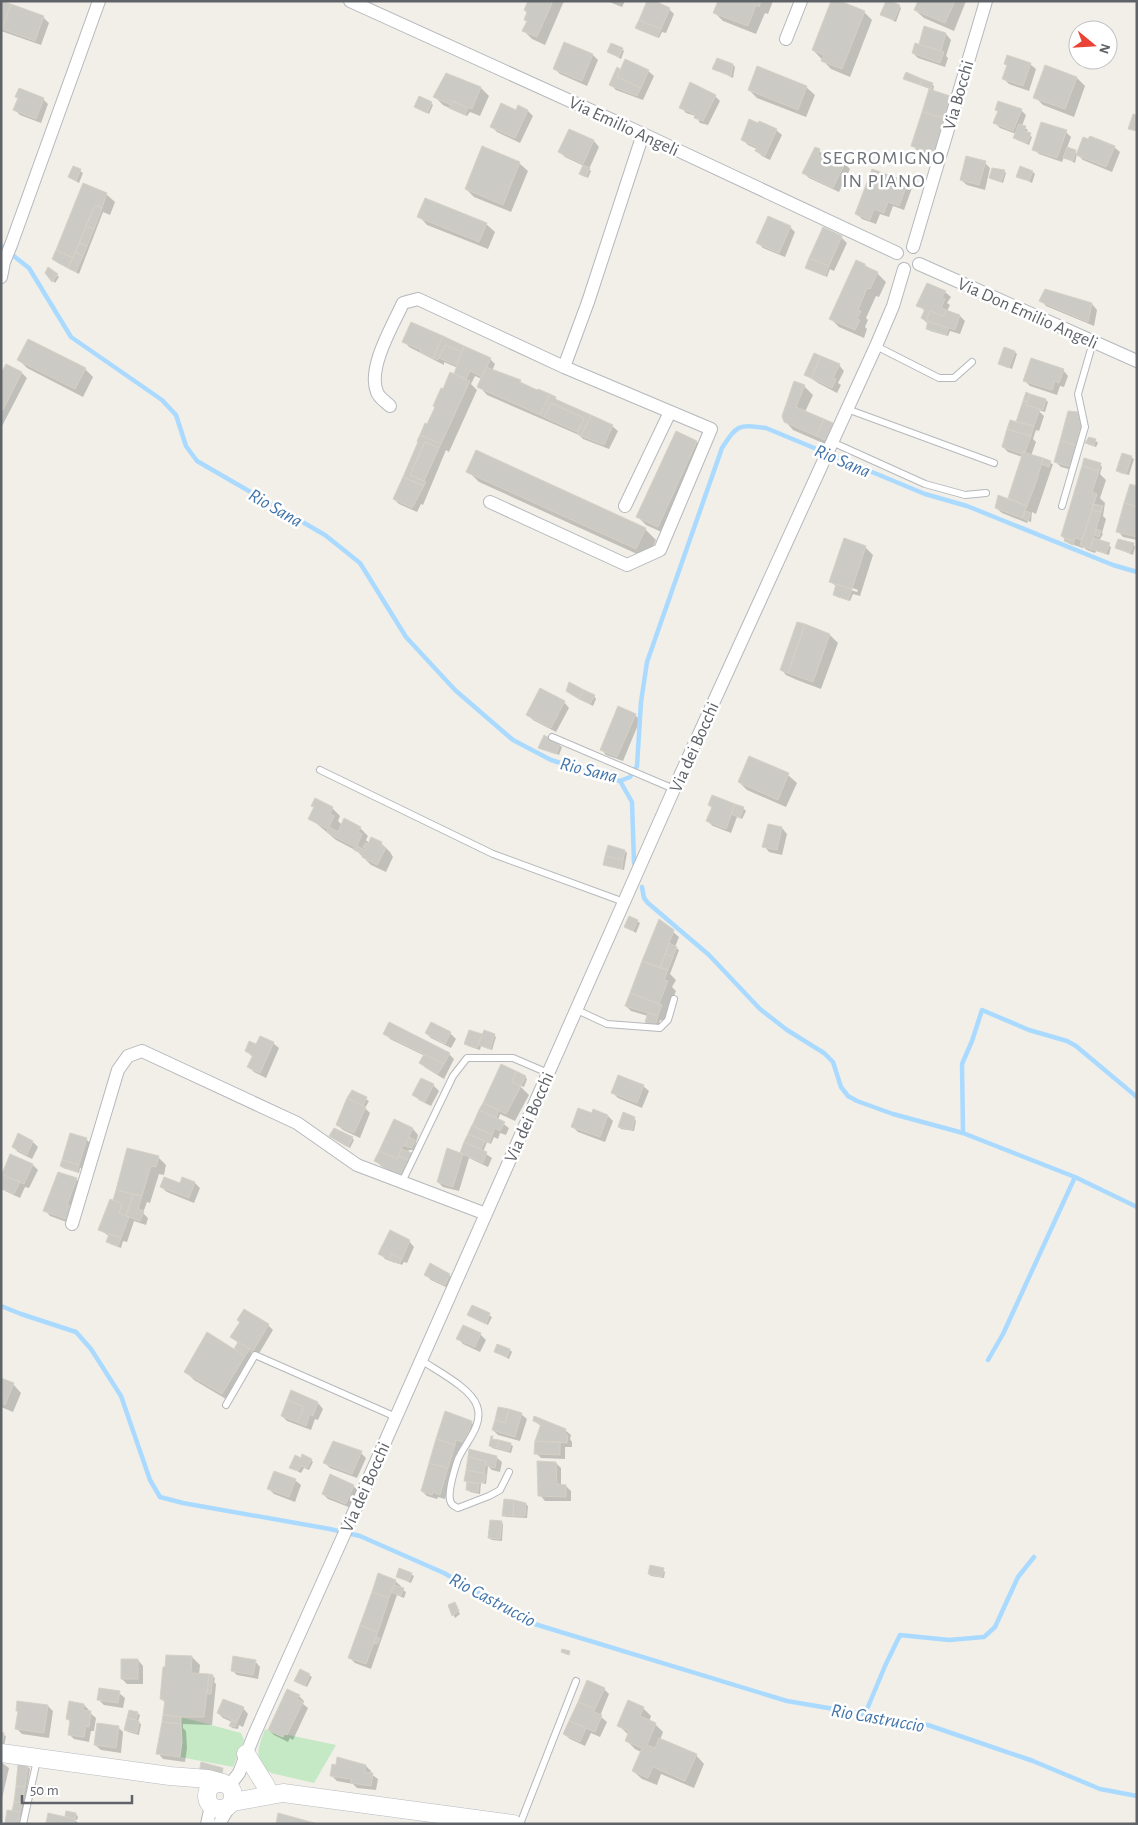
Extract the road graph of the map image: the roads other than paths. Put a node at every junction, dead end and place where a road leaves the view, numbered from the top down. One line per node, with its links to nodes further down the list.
1 (99, 1): 11 (street)
2 (350, 1): 6 (street, Via Emilio Angeli)
3 (800, 1): 5 (street)
4 (986, 1): 7 (street, Via Bocchi)
5 (786, 39)
6 (643, 134): 8 (street, Via Emilio Angeli); 16 (street)
7 (913, 247): 8 (street); 9 (street)
8 (897, 253): 10 (street)
9 (919, 264): 10 (street); 12 (street, Via Don Emilio Angeli)
10 (904, 269): 13 (street)
11 (1, 277)
12 (1093, 342): 15 (street, Via Don Emilio Angeli); 25 (lane)
13 (876, 346): 14 (lane); 18 (street)
14 (972, 362)
15 (1137, 362)
16 (564, 367): 17 (street); 19 (street)
17 (390, 406)
18 (848, 409): 20 (street); 21 (lane)
19 (670, 412): 23 (street); 24 (street)
20 (831, 444): 22 (lane); 28 (street, Via dei Bocchi)
21 (994, 463)
22 (986, 493)
23 (490, 502)
24 (625, 506)
25 (1062, 506)
26 (552, 737): 28 (lane)
27 (320, 770): 29 (lane)
28 (674, 789): 29 (street, Via dei Bocchi)
29 (624, 902): 31 (street, Via dei Bocchi)
30 (674, 999): 31 (lane)
31 (576, 1010): 32 (street, Via dei Bocchi)
32 (548, 1074): 33 (lane); 34 (street, Via dei Bocchi)
33 (402, 1182): 34 (street); 35 (street)
34 (486, 1214): 36 (street, Via dei Bocchi)
35 (72, 1224)
36 (421, 1360): 38 (street, Via dei Bocchi); 39 (lane)
37 (226, 1405): 38 (lane)
38 (396, 1417): 42 (street, Via dei Bocchi)
39 (509, 1472)
40 (576, 1681): 53 (lane)
41 (1, 1753): 43 (street)
42 (246, 1754): 45 (street); 47 (street, Via dei Bocchi)
43 (38, 1758): 44 (street); 49 (lane)
44 (170, 1776): 47 (street); 48 (street)
45 (266, 1786): 46 (street); 47 (street)
46 (283, 1793): 47 (street); 52 (street)
47 (229, 1794): 48 (street); 48 (street); 51 (street, Via dei Bocchi)
48 (209, 1802): 50 (street)
49 (23, 1824)
50 (208, 1824)
51 (218, 1824)
52 (513, 1824)
53 (520, 1824)

